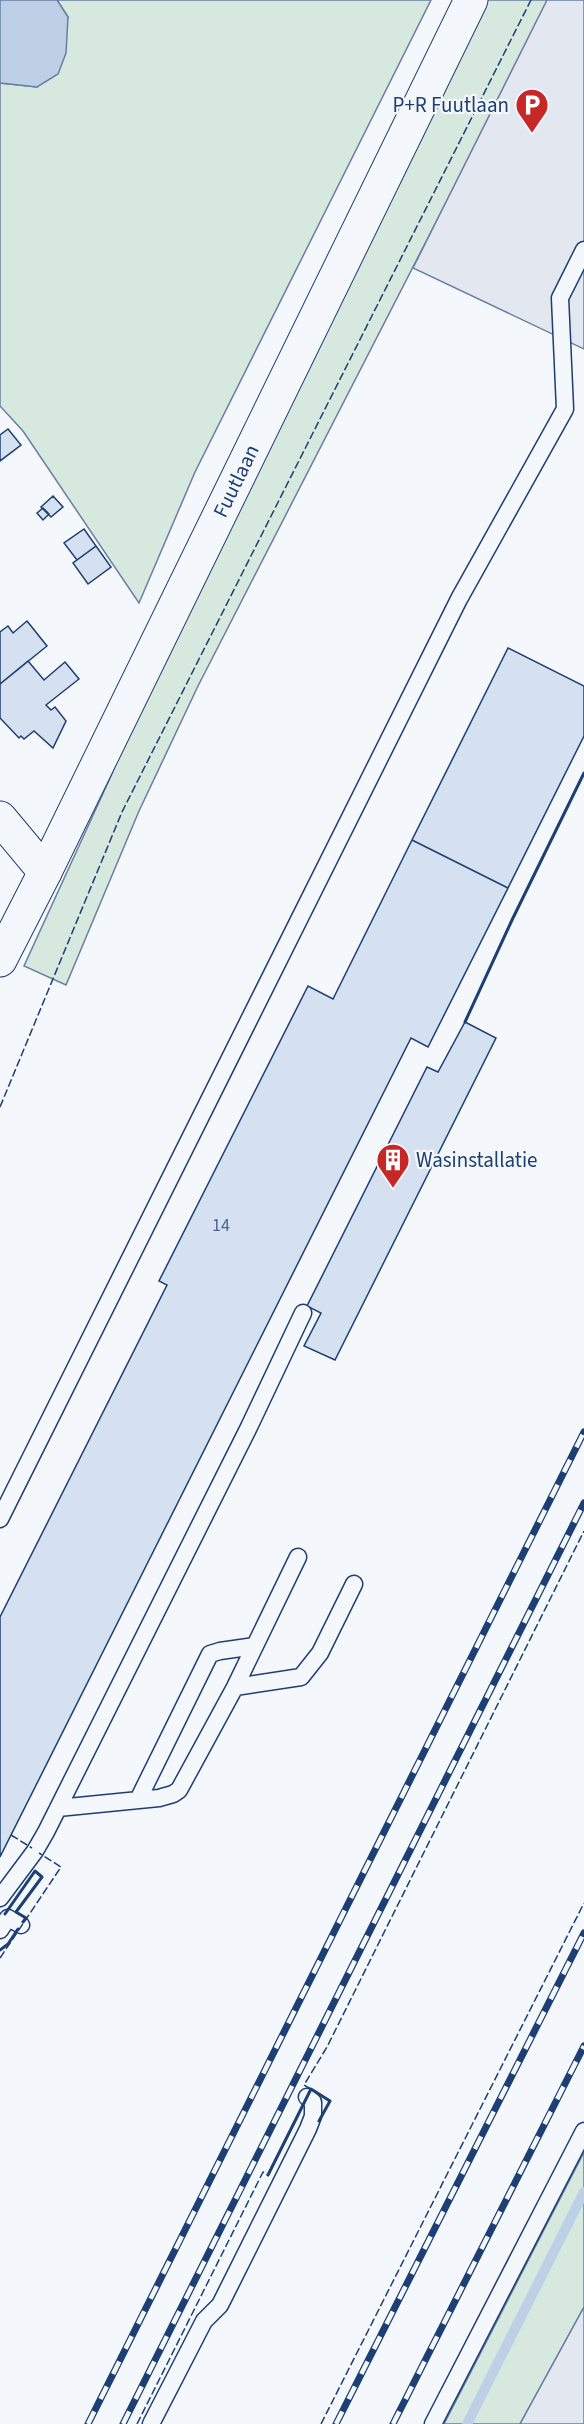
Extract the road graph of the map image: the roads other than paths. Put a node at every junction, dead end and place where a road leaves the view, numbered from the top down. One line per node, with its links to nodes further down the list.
1 (471, 0): 4 (street, Fuutlaan)
2 (584, 250): 7 (lane)
3 (0, 818): 4 (street)
4 (45, 872): 5 (street, Fuutlaan)
5 (0, 960)
6 (303, 1313): 13 (lane)
7 (0, 1519)
8 (298, 1557): 10 (lane)
9 (354, 1584): 11 (lane)
10 (255, 1646): 11 (lane); 12 (lane)
11 (235, 1687): 12 (lane)
12 (138, 1800): 13 (lane)
13 (57, 1808): 14 (lane)
14 (0, 1898)
15 (21, 1925): 16 (lane)
16 (0, 1930)
17 (307, 2097): 19 (lane)
18 (584, 2131): 20 (lane)
19 (151, 2424)
20 (433, 2424)

